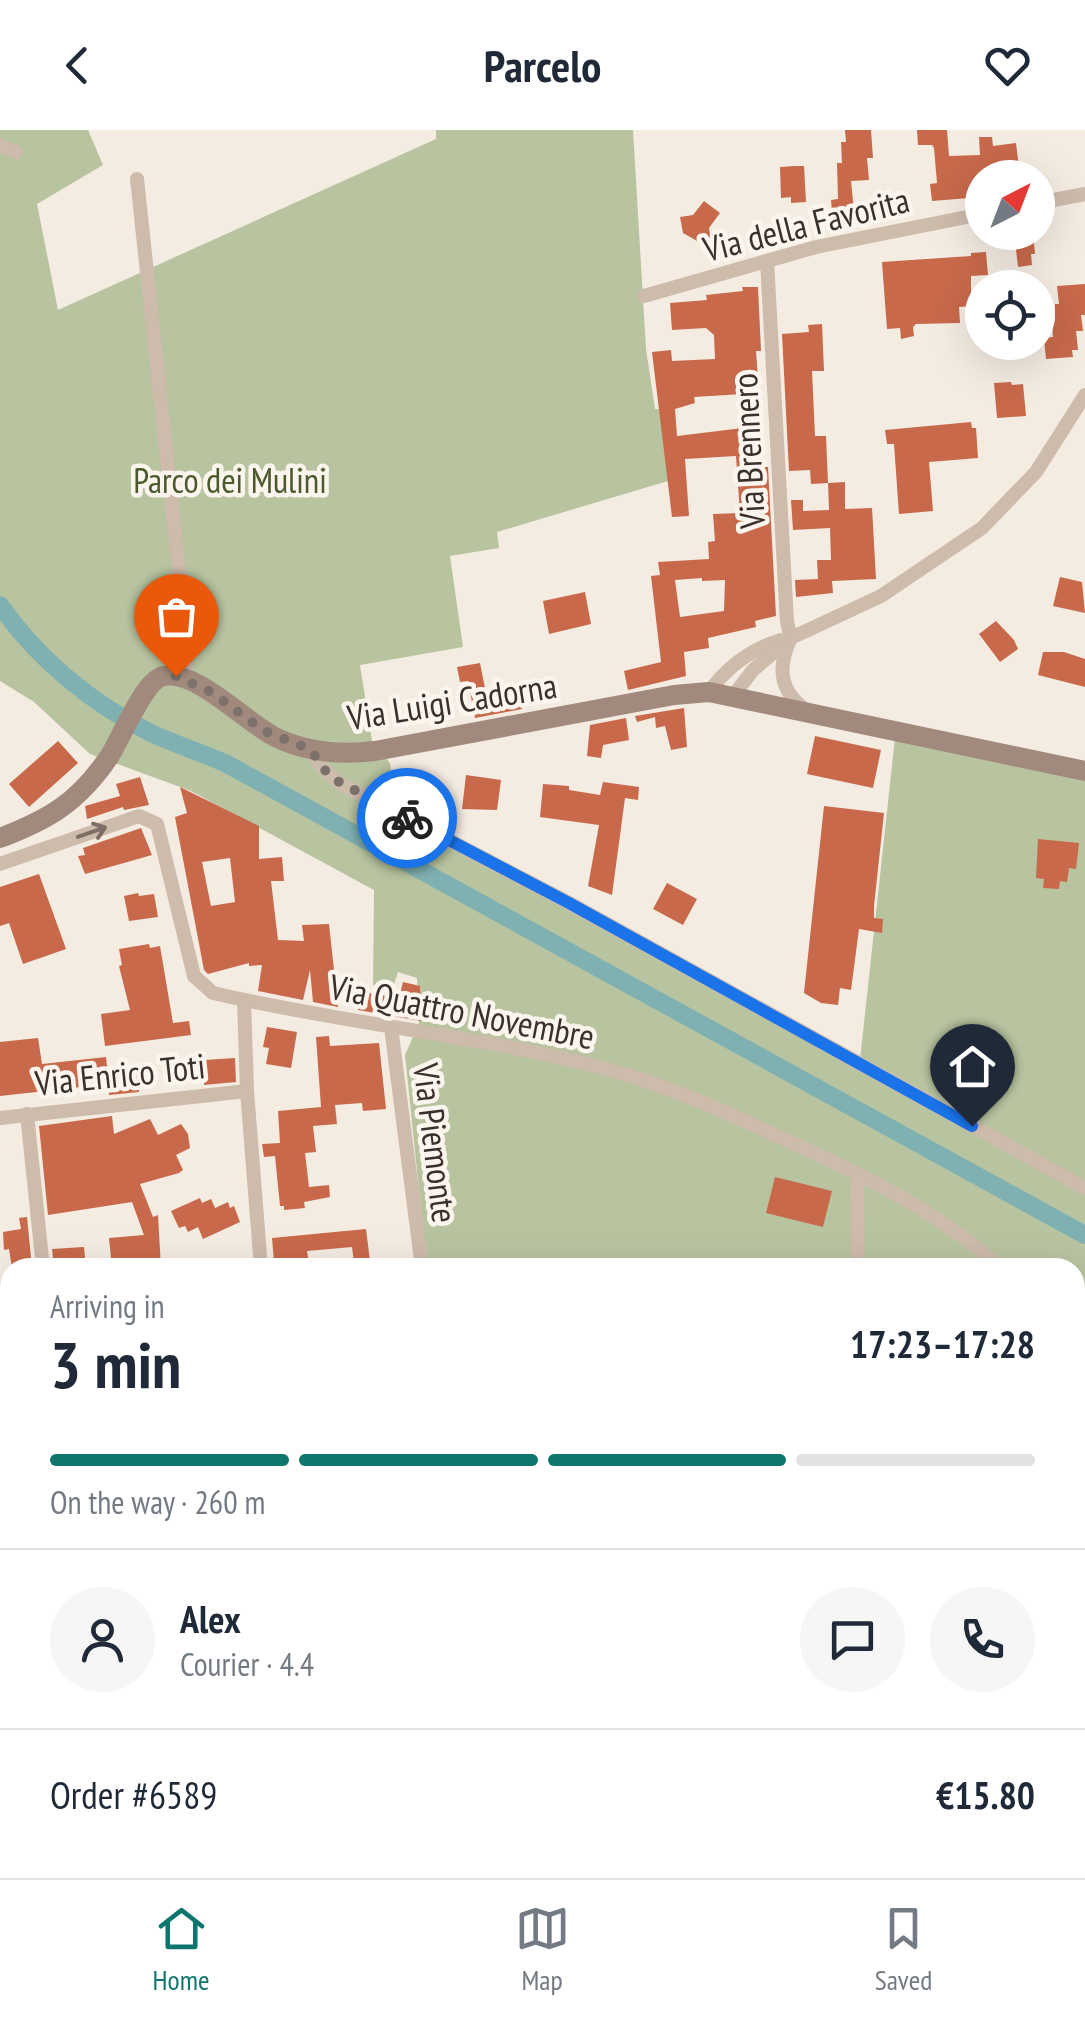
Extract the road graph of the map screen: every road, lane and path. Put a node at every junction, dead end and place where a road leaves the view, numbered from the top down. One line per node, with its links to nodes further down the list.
1 (0, 145): 2 (street)
2 (15, 152)
3 (136, 179): 11 (street)
4 (1085, 194): 5 (street)
5 (1055, 200)
6 (965, 217): 7 (street, Via della Favorita)
7 (767, 261): 8 (street, Via della Favorita); 10 (street, Via Brennero)
8 (644, 296)
9 (1085, 395): 10 (street)
10 (791, 638): 12 (street); 13 (street); 14 (street)
11 (186, 679): 15 (street, Via Luigi Cadorna); 17 (street)
12 (710, 692): 13 (street, Via Luigi Cadorna); 15 (street, Via Luigi Cadorna)
13 (733, 696): 14 (street, Via Luigi Cadorna)
14 (819, 714): 16 (street, Via Luigi Cadorna)
15 (310, 749): 25 (street)
16 (1085, 771)
17 (0, 838)
18 (0, 864): 19 (street, Via Quattro Novembre, one-way to 19)
19 (244, 1000): 20 (street, Via Quattro Novembre); 21 (street)
20 (391, 1027): 24 (street, Via Quattro Novembre); 28 (street, Via Piemonte)
21 (247, 1091): 22 (street, Via Enrico Toti); 27 (street)
22 (27, 1114): 23 (street, Via Enrico Toti); 26 (street)
23 (0, 1118)
24 (857, 1174): 29 (street); 30 (street, Via Quattro Novembre)
25 (1085, 1188)
26 (42, 1258)
27 (260, 1258)
28 (421, 1258)
29 (858, 1258)
30 (988, 1258)

